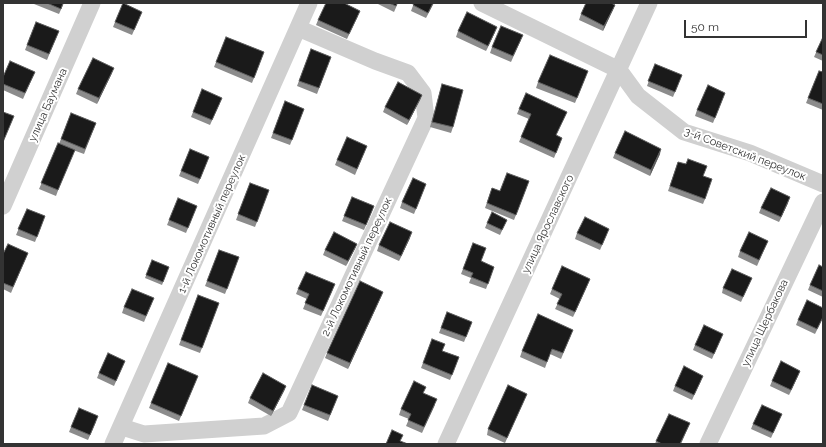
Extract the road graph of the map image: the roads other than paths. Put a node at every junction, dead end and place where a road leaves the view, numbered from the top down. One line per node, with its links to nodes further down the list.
1 (92, 3): 9 (street, улица Баумана)
2 (309, 3): 5 (street, 1-й Локомотивный переулок)
3 (482, 3): 6 (street)
4 (649, 3): 6 (street, улица Ярославского)
5 (298, 28): 10 (street, 1-й Локомотивный переулок); 10 (street, 2-й Локомотивный переулок)
6 (618, 70): 7 (street, 3-й Советский переулок); 12 (street, улица Ярославского)
7 (823, 184)
8 (823, 202): 13 (street, улица Щербакова)
9 (3, 206)
10 (122, 427): 11 (street, 1-й Локомотивный переулок)
11 (113, 444)
12 (446, 444)
13 (708, 444)

